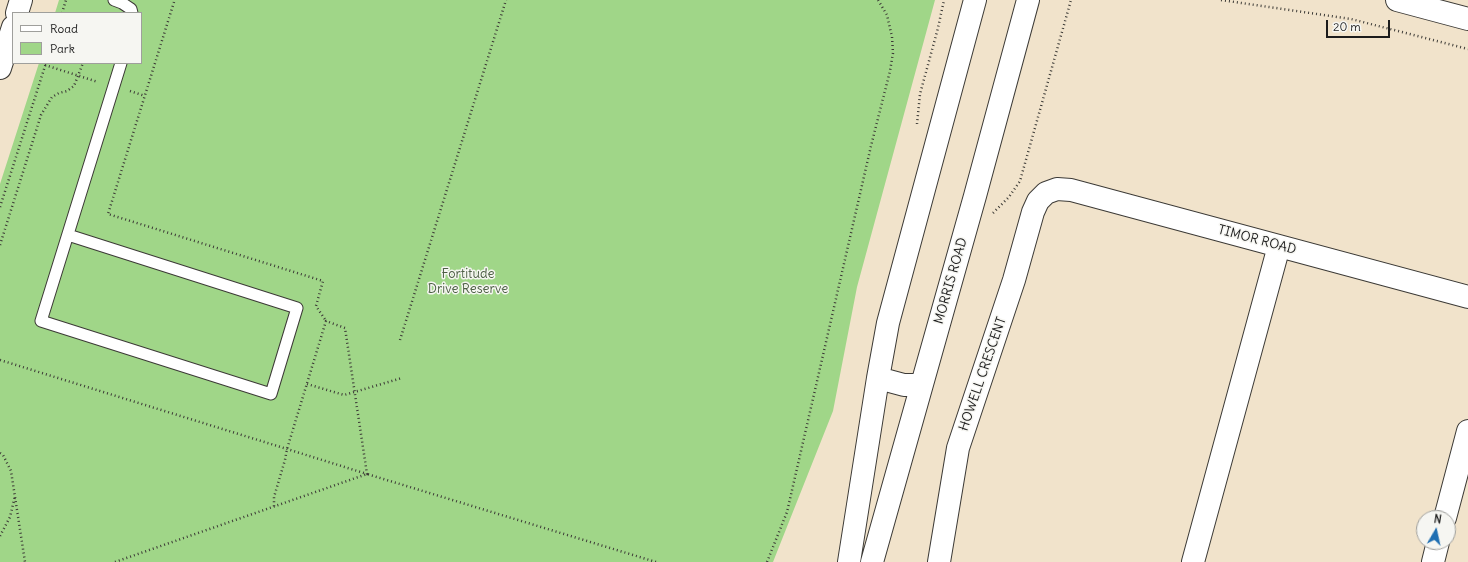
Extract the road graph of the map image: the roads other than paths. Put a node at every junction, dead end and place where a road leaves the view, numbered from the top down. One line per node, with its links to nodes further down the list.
1 (22, 0): 6 (street)
2 (114, 0): 7 (lane)
3 (975, 0): 16 (street)
4 (1028, 0): 17 (street, MORRIS ROAD)
5 (1397, 0): 8 (street)
6 (17, 12)
7 (132, 12)
8 (1468, 19)
9 (12, 30): 11 (street)
10 (121, 64): 13 (lane)
11 (0, 68)
12 (1046, 193): 14 (street, TIMOR ROAD); 23 (street, HOWELL CRESCENT)
13 (68, 234): 13 (lane)
14 (1279, 246): 15 (street, TIMOR ROAD); 24 (street)
15 (1468, 297)
16 (878, 378): 17 (street); 21 (street)
17 (921, 385): 22 (street, MORRIS ROAD)
18 (1468, 432): 19 (street)
19 (1447, 510)
20 (1436, 550): 25 (street)
21 (849, 562)
22 (872, 562)
23 (939, 562)
24 (1193, 562)
25 (1433, 562)

